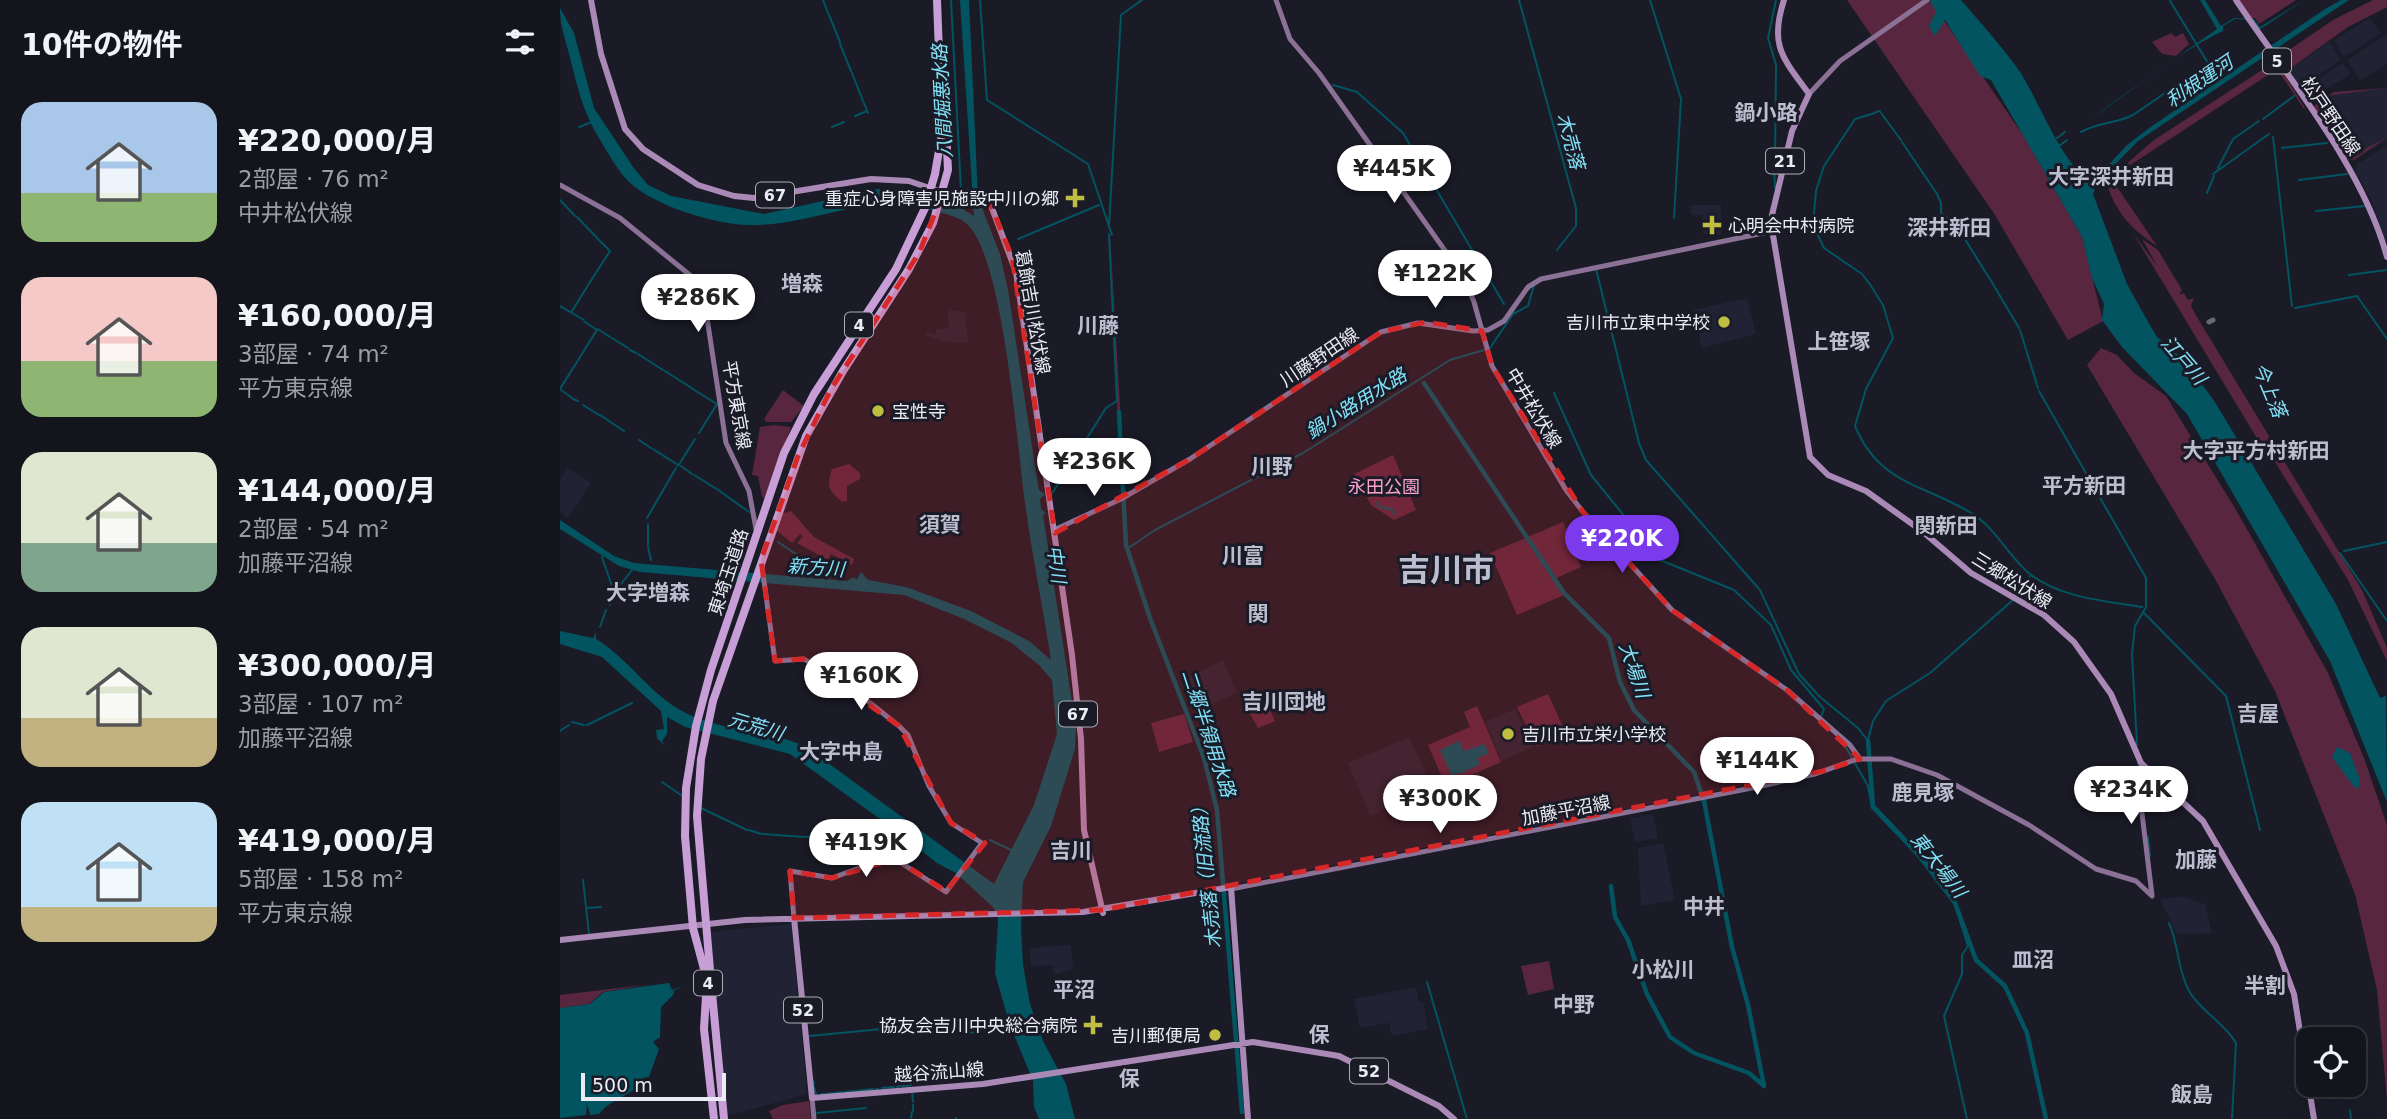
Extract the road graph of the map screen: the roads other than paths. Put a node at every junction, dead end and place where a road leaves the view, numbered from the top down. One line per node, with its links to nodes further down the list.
1 (591, 0): 10 (main road, 葛飾吉川松伏線 / 67)
2 (937, 0): 7 (highway, 東埼玉道路 / 4)
3 (1276, 0): 14 (main road, 中井松伏線)
4 (1784, 0): 8 (main road)
5 (1927, 0): 8 (main road)
6 (2236, 0): 13 (main road, 松戸野田線 / 5)
7 (941, 70): 10 (highway, 東埼玉道路 / 4); 11 (highway, 東埼玉道路 / 4)
8 (1809, 94): 12 (main road, 三郷松伏線 / 21)
9 (560, 185): 17 (main road, 平方東京線)
10 (931, 189): 11 (main road, 葛飾吉川松伏線 / 67); 16 (highway, 東埼玉道路 / 4)
11 (942, 194): 15 (highway, 東埼玉道路 / 4); 18 (main road, 葛飾吉川松伏線 / 67)
12 (1773, 231): 14 (main road); 33 (main road, 三郷松伏線 / 21)
13 (2387, 257)
14 (1482, 331): 18 (main road, 川藤野田線); 32 (main road, 中井松伏線)
15 (829, 392): 16 (highway); 20 (highway, 東埼玉道路 / 4)
16 (798, 423): 17 (highway, 東埼玉道路 / 4)
17 (758, 520): 19 (highway, 東埼玉道路 / 4)
18 (1054, 530): 39 (main road, 葛飾吉川松伏線 / 67)
19 (757, 532): 20 (highway); 23 (highway, 東埼玉道路 / 4)
20 (769, 537): 21 (highway, 東埼玉道路 / 4)
21 (760, 570): 22 (highway, 東埼玉道路 / 4); 24 (main road)
22 (751, 587): 24 (main road); 25 (highway, 東埼玉道路 / 4)
23 (735, 596): 25 (highway); 27 (highway, 東埼玉道路 / 4)
24 (767, 598): 40 (main road)
25 (746, 600): 26 (highway, 東埼玉道路 / 4)
26 (743, 611): 27 (highway, 4); 28 (highway, 東埼玉道路 / 4)
27 (723, 637): 29 (highway, 東埼玉道路 / 4)
28 (732, 641): 29 (highway, 4); 31 (highway, 東埼玉道路 / 4)
29 (714, 662): 30 (highway, 東埼玉道路 / 4)
30 (708, 680): 31 (highway); 35 (highway, 東埼玉道路 / 4)
31 (718, 683): 34 (highway, 東埼玉道路 / 4)
32 (1860, 759): 33 (main road, 加藤平沼線); 38 (main road, 加藤平沼線)
33 (2146, 769): 55 (main road, 三郷松伏線 / 21)
34 (697, 816): 35 (highway); 36 (highway, 東埼玉道路 / 4)
35 (685, 836): 37 (highway, 東埼玉道路 / 4)
36 (698, 842): 37 (highway, 4); 41 (highway, 東埼玉道路 / 4)
37 (688, 883): 41 (highway, 東埼玉道路 / 4)
38 (1229, 889): 39 (main road); 45 (main road)
39 (1103, 912): 40 (main road)
40 (794, 920): 41 (main road); 49 (main road, 52)
41 (699, 926): 42 (main road); 43 (highway, 東埼玉道路 / 4); 44 (highway, 東埼玉道路 / 4)
42 (560, 942)
43 (716, 1029): 44 (highway); 46 (highway, 東埼玉道路 / 4)
44 (705, 1040): 47 (highway, 東埼玉道路 / 4)
45 (1241, 1042): 49 (main road, 越谷流山線 / 52); 53 (main road); 54 (main road, 越谷流山線 / 52)
46 (718, 1054): 47 (highway); 48 (highway, 東埼玉道路 / 4)
47 (707, 1067): 50 (highway, 東埼玉道路 / 4)
48 (720, 1086): 50 (highway, 4); 51 (highway, 東埼玉道路 / 4)
49 (812, 1098): 52 (main road)
50 (714, 1119)
51 (724, 1119)
52 (814, 1119)
53 (1249, 1119)
54 (1454, 1119)
55 (2314, 1119)

